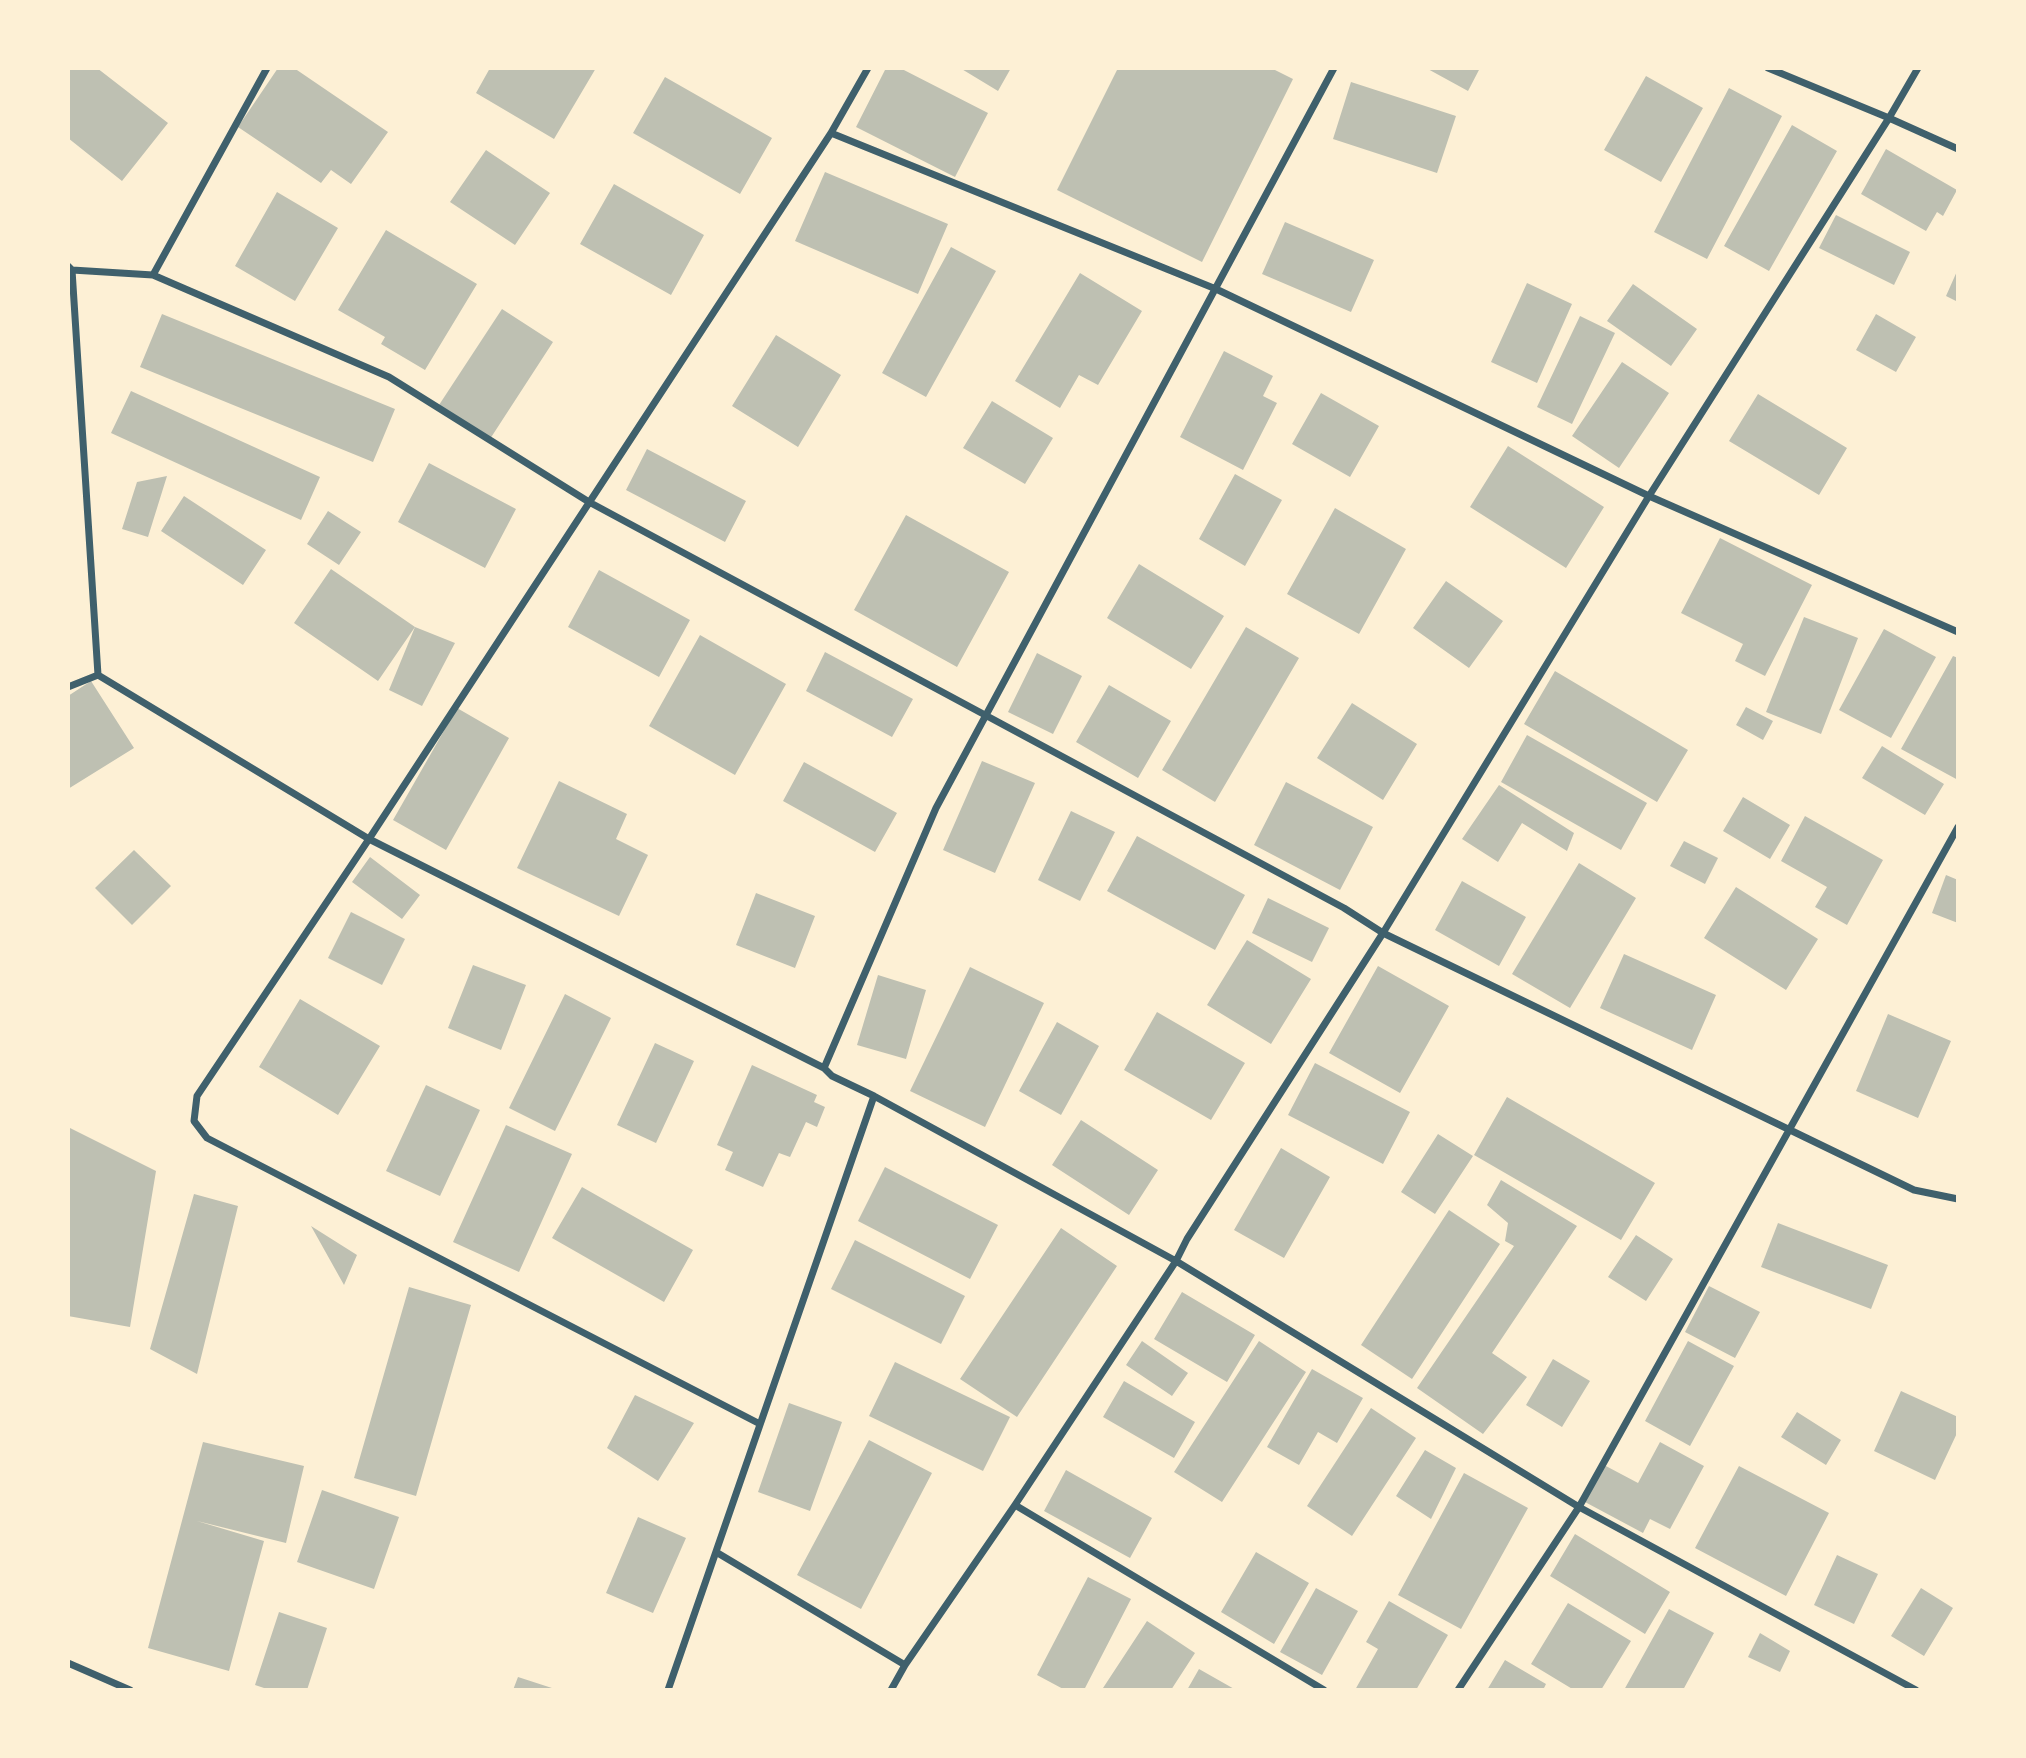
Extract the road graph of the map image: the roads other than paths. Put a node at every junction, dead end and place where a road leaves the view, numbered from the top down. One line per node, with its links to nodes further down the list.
1 (267, 68): 10 (street)
2 (868, 68): 7 (street)
3 (1334, 68): 11 (street)
4 (1768, 68): 6 (street)
5 (1918, 68): 6 (street)
6 (1889, 118): 8 (street); 12 (street)
7 (831, 133): 11 (street); 13 (street)
8 (1958, 149)
9 (70, 268): 10 (street); 15 (street)
10 (153, 275): 13 (street)
11 (1216, 289): 12 (street); 17 (street)
12 (1650, 496): 14 (street); 20 (street)
13 (589, 502): 17 (street); 19 (street)
14 (1958, 632)
15 (98, 675): 16 (street); 19 (street)
16 (68, 687)
17 (986, 715): 20 (street); 21 (street)
18 (1958, 827): 23 (street)
19 (369, 839): 21 (street); 26 (street)
20 (1383, 933): 23 (street); 25 (street)
21 (824, 1068): 22 (street)
22 (874, 1096): 25 (street); 26 (street)
23 (1788, 1130): 24 (street); 28 (street)
24 (1958, 1199)
25 (1176, 1261): 27 (street); 28 (street)
26 (760, 1424): 29 (street)
27 (1015, 1505): 31 (street); 35 (street)
28 (1579, 1507): 36 (street); 37 (street)
29 (716, 1552): 31 (street); 33 (street)
30 (68, 1663): 32 (street)
31 (905, 1665): 34 (street)
32 (131, 1690)
33 (668, 1690)
34 (891, 1690)
35 (1324, 1690)
36 (1458, 1690)
37 (1916, 1690)

